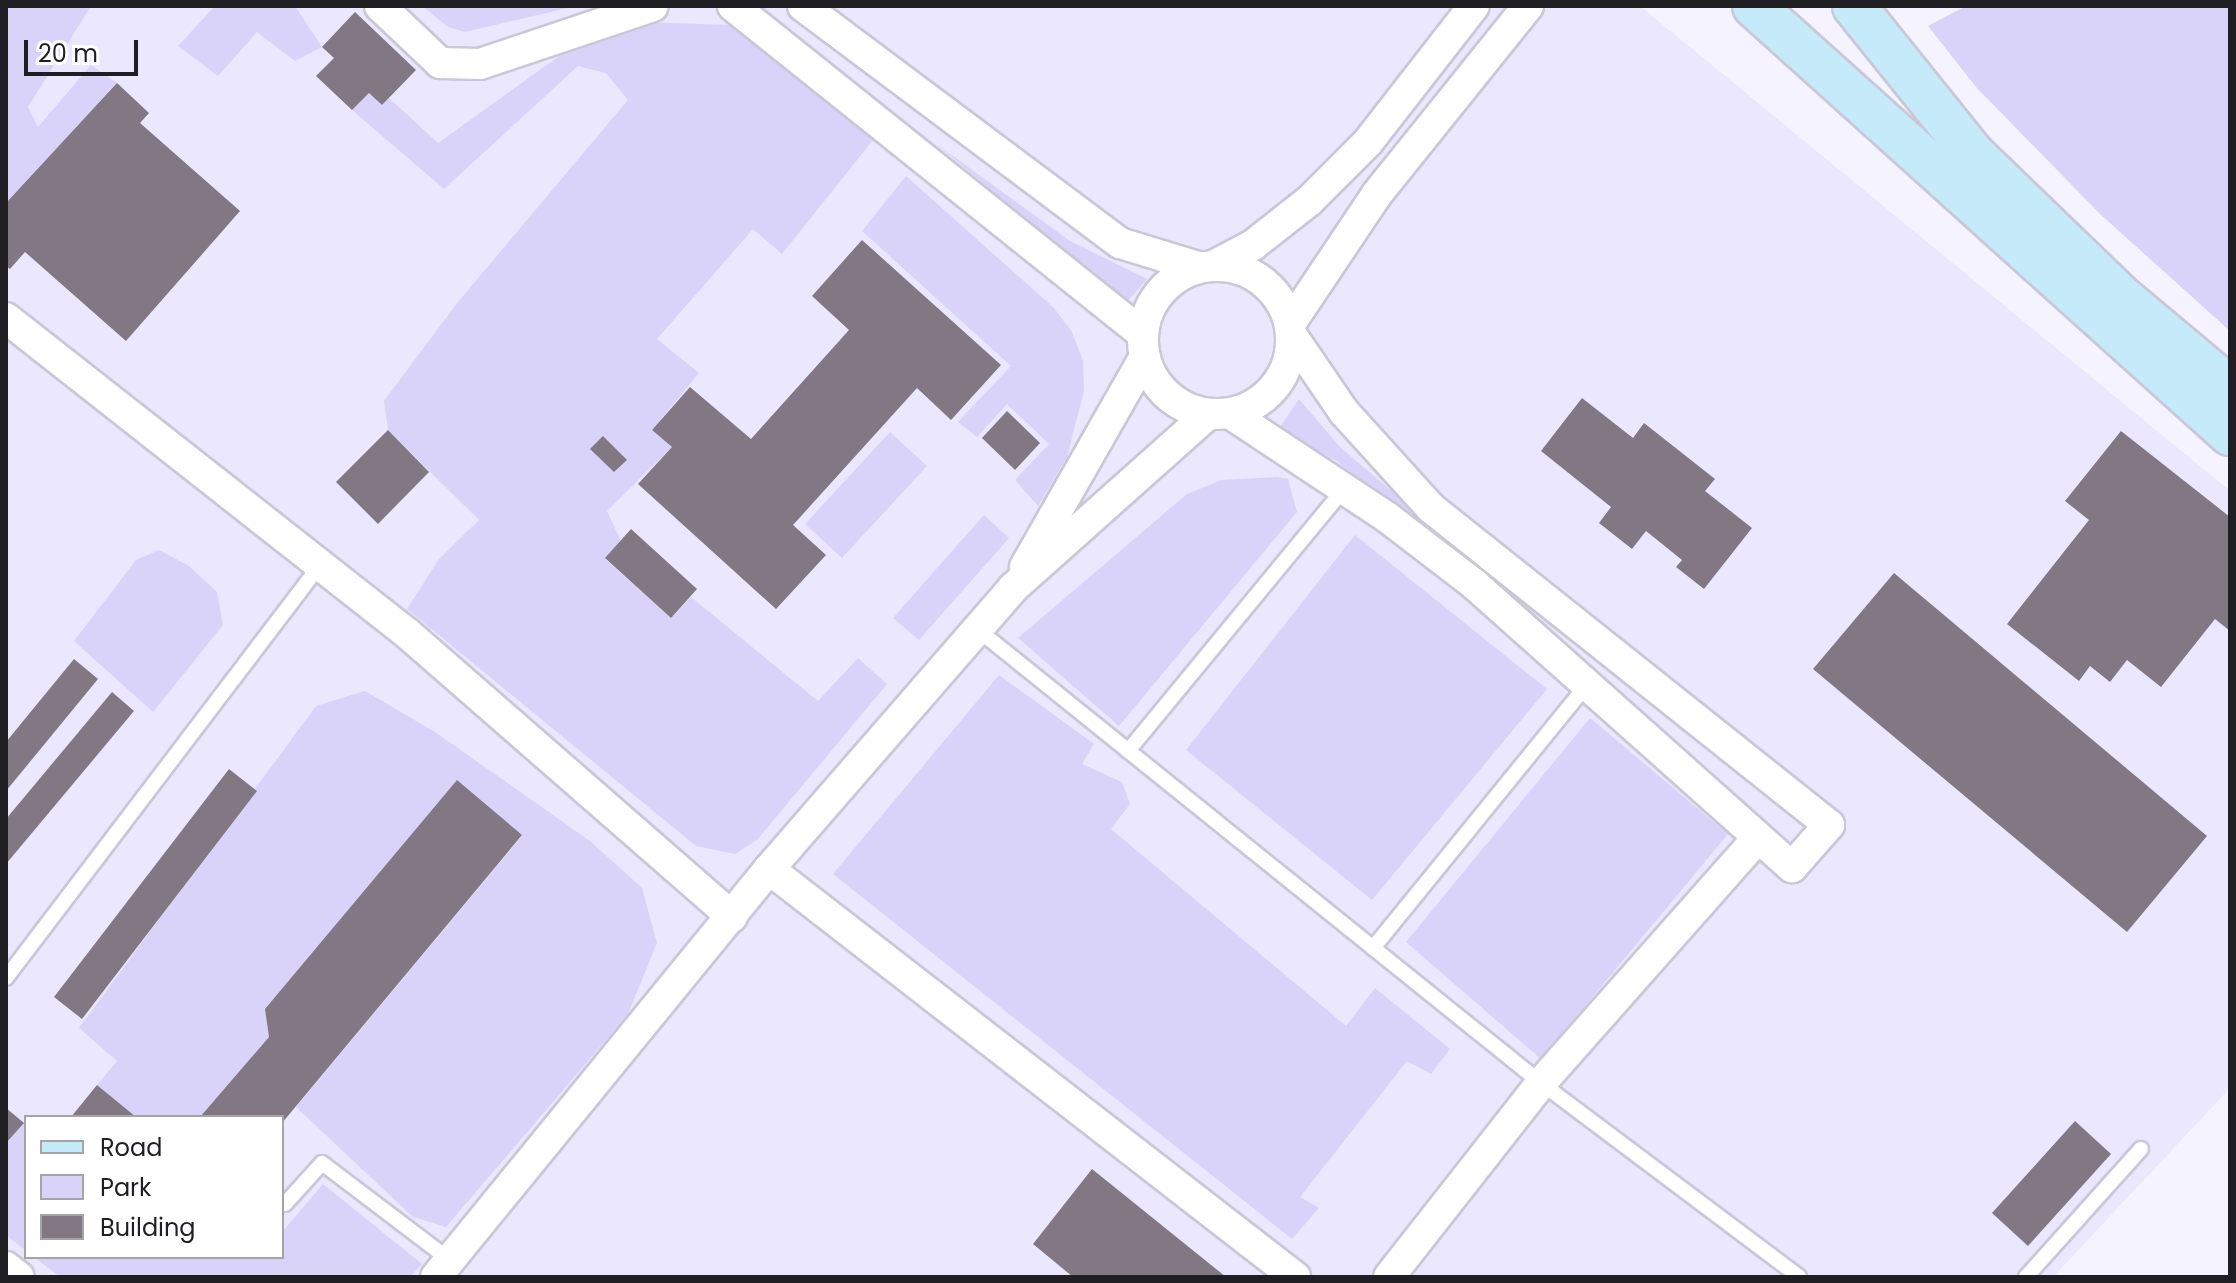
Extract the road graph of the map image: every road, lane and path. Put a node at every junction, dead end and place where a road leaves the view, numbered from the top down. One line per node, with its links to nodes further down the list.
1 (380, 6): 2 (street)
2 (653, 6)
3 (733, 6): 12 (street)
4 (803, 6): 9 (street)
5 (1474, 6): 9 (street)
6 (1528, 6): 11 (street)
7 (1754, 6): 15 (street)
8 (1854, 6): 13 (street)
9 (1206, 266): 11 (street); 12 (street)
10 (6, 318): 17 (street)
11 (1291, 330): 14 (street); 22 (street)
12 (1144, 346): 14 (street); 18 (street)
13 (2230, 388)
14 (1219, 414): 16 (street); 18 (street)
15 (2230, 434)
16 (1342, 491): 20 (street); 21 (lane)
17 (320, 565): 24 (street); 26 (lane)
18 (1013, 588): 19 (street)
19 (977, 629): 21 (lane); 23 (street)
20 (1587, 685): 22 (street); 25 (lane)
21 (1128, 751): 25 (lane)
22 (1758, 838): 27 (street)
23 (769, 869): 24 (street); 33 (street)
24 (732, 917): 31 (street)
25 (1373, 948): 27 (lane)
26 (6, 978)
27 (1541, 1083): 34 (street); 35 (lane)
28 (2141, 1149): 36 (lane)
29 (285, 1204): 31 (lane)
30 (6, 1267): 32 (street)
31 (443, 1268)
32 (19, 1277)
33 (1295, 1277)
34 (1389, 1277)
35 (1799, 1277)
36 (2026, 1277)

